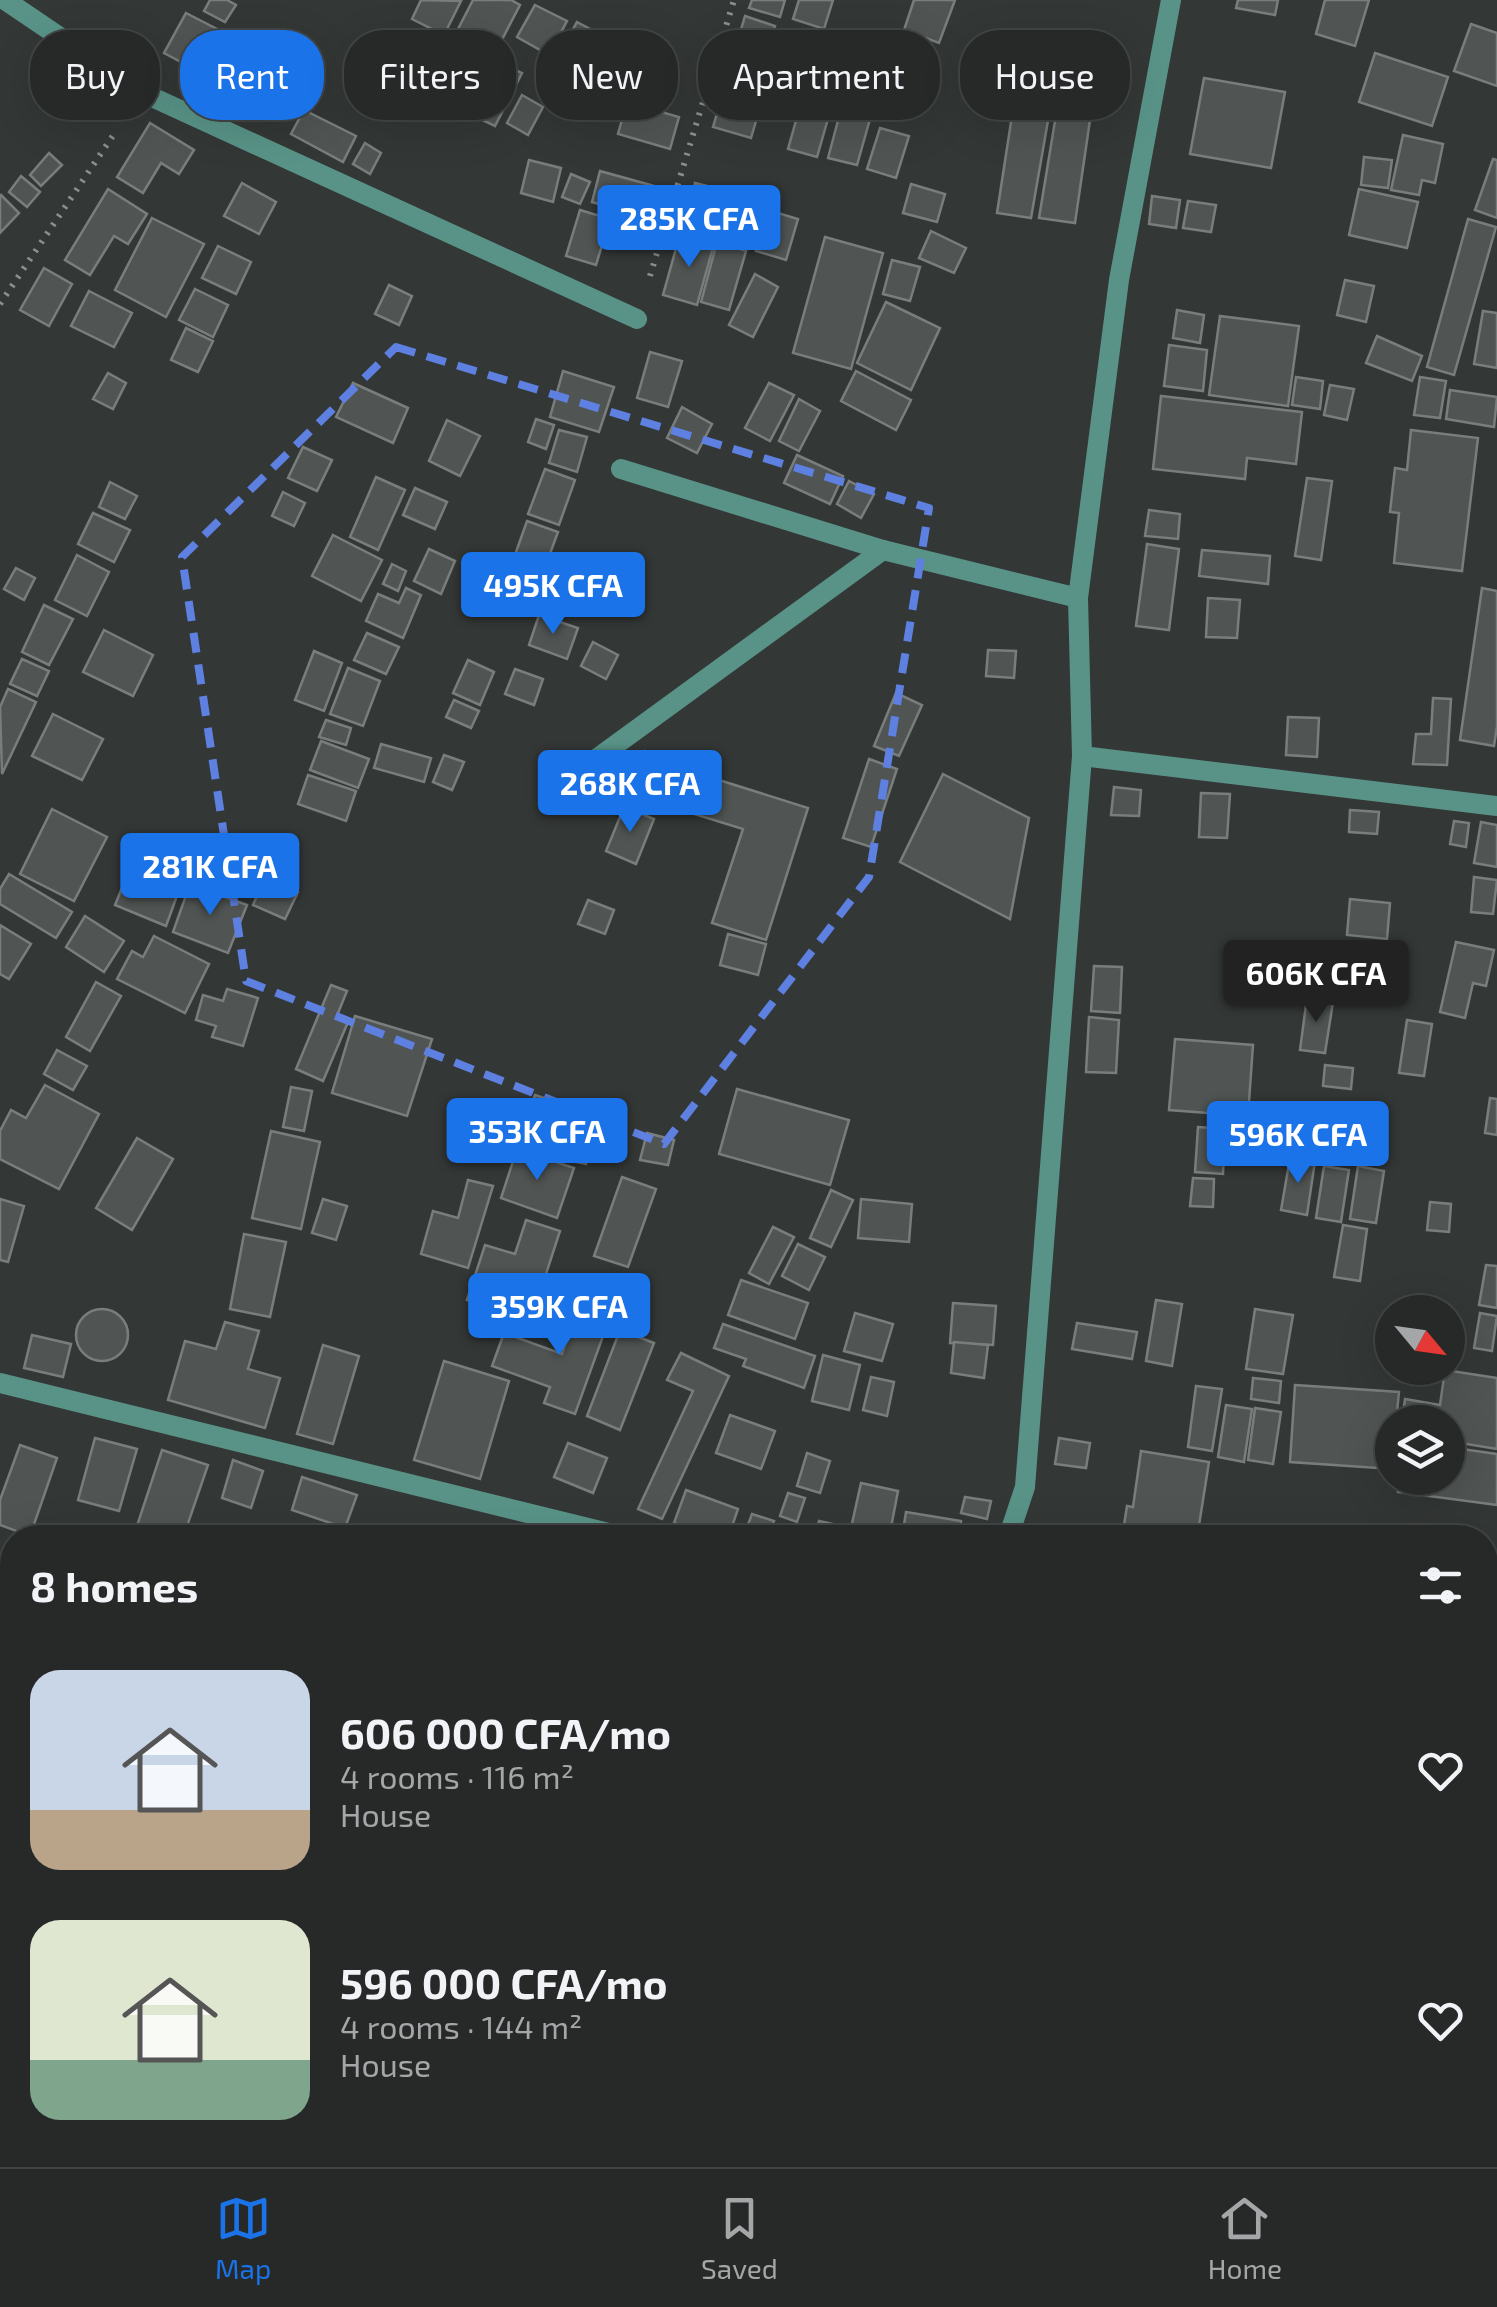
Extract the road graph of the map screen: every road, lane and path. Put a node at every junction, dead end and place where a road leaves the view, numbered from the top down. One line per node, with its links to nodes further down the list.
1 (5, 0): 4 (street)
2 (734, 0): 8 (path)
3 (1170, 0): 11 (street)
4 (49, 30)
5 (160, 101): 8 (street)
6 (123, 120): 7 (path)
7 (0, 304)
8 (637, 320)
9 (621, 469): 10 (street)
10 (883, 550): 11 (street); 13 (street)
11 (1078, 598): 12 (street)
12 (1082, 756): 14 (street); 17 (street)
13 (592, 762)
14 (1497, 806)
15 (0, 1383): 16 (street)
16 (576, 1525)
17 (1012, 1525)

